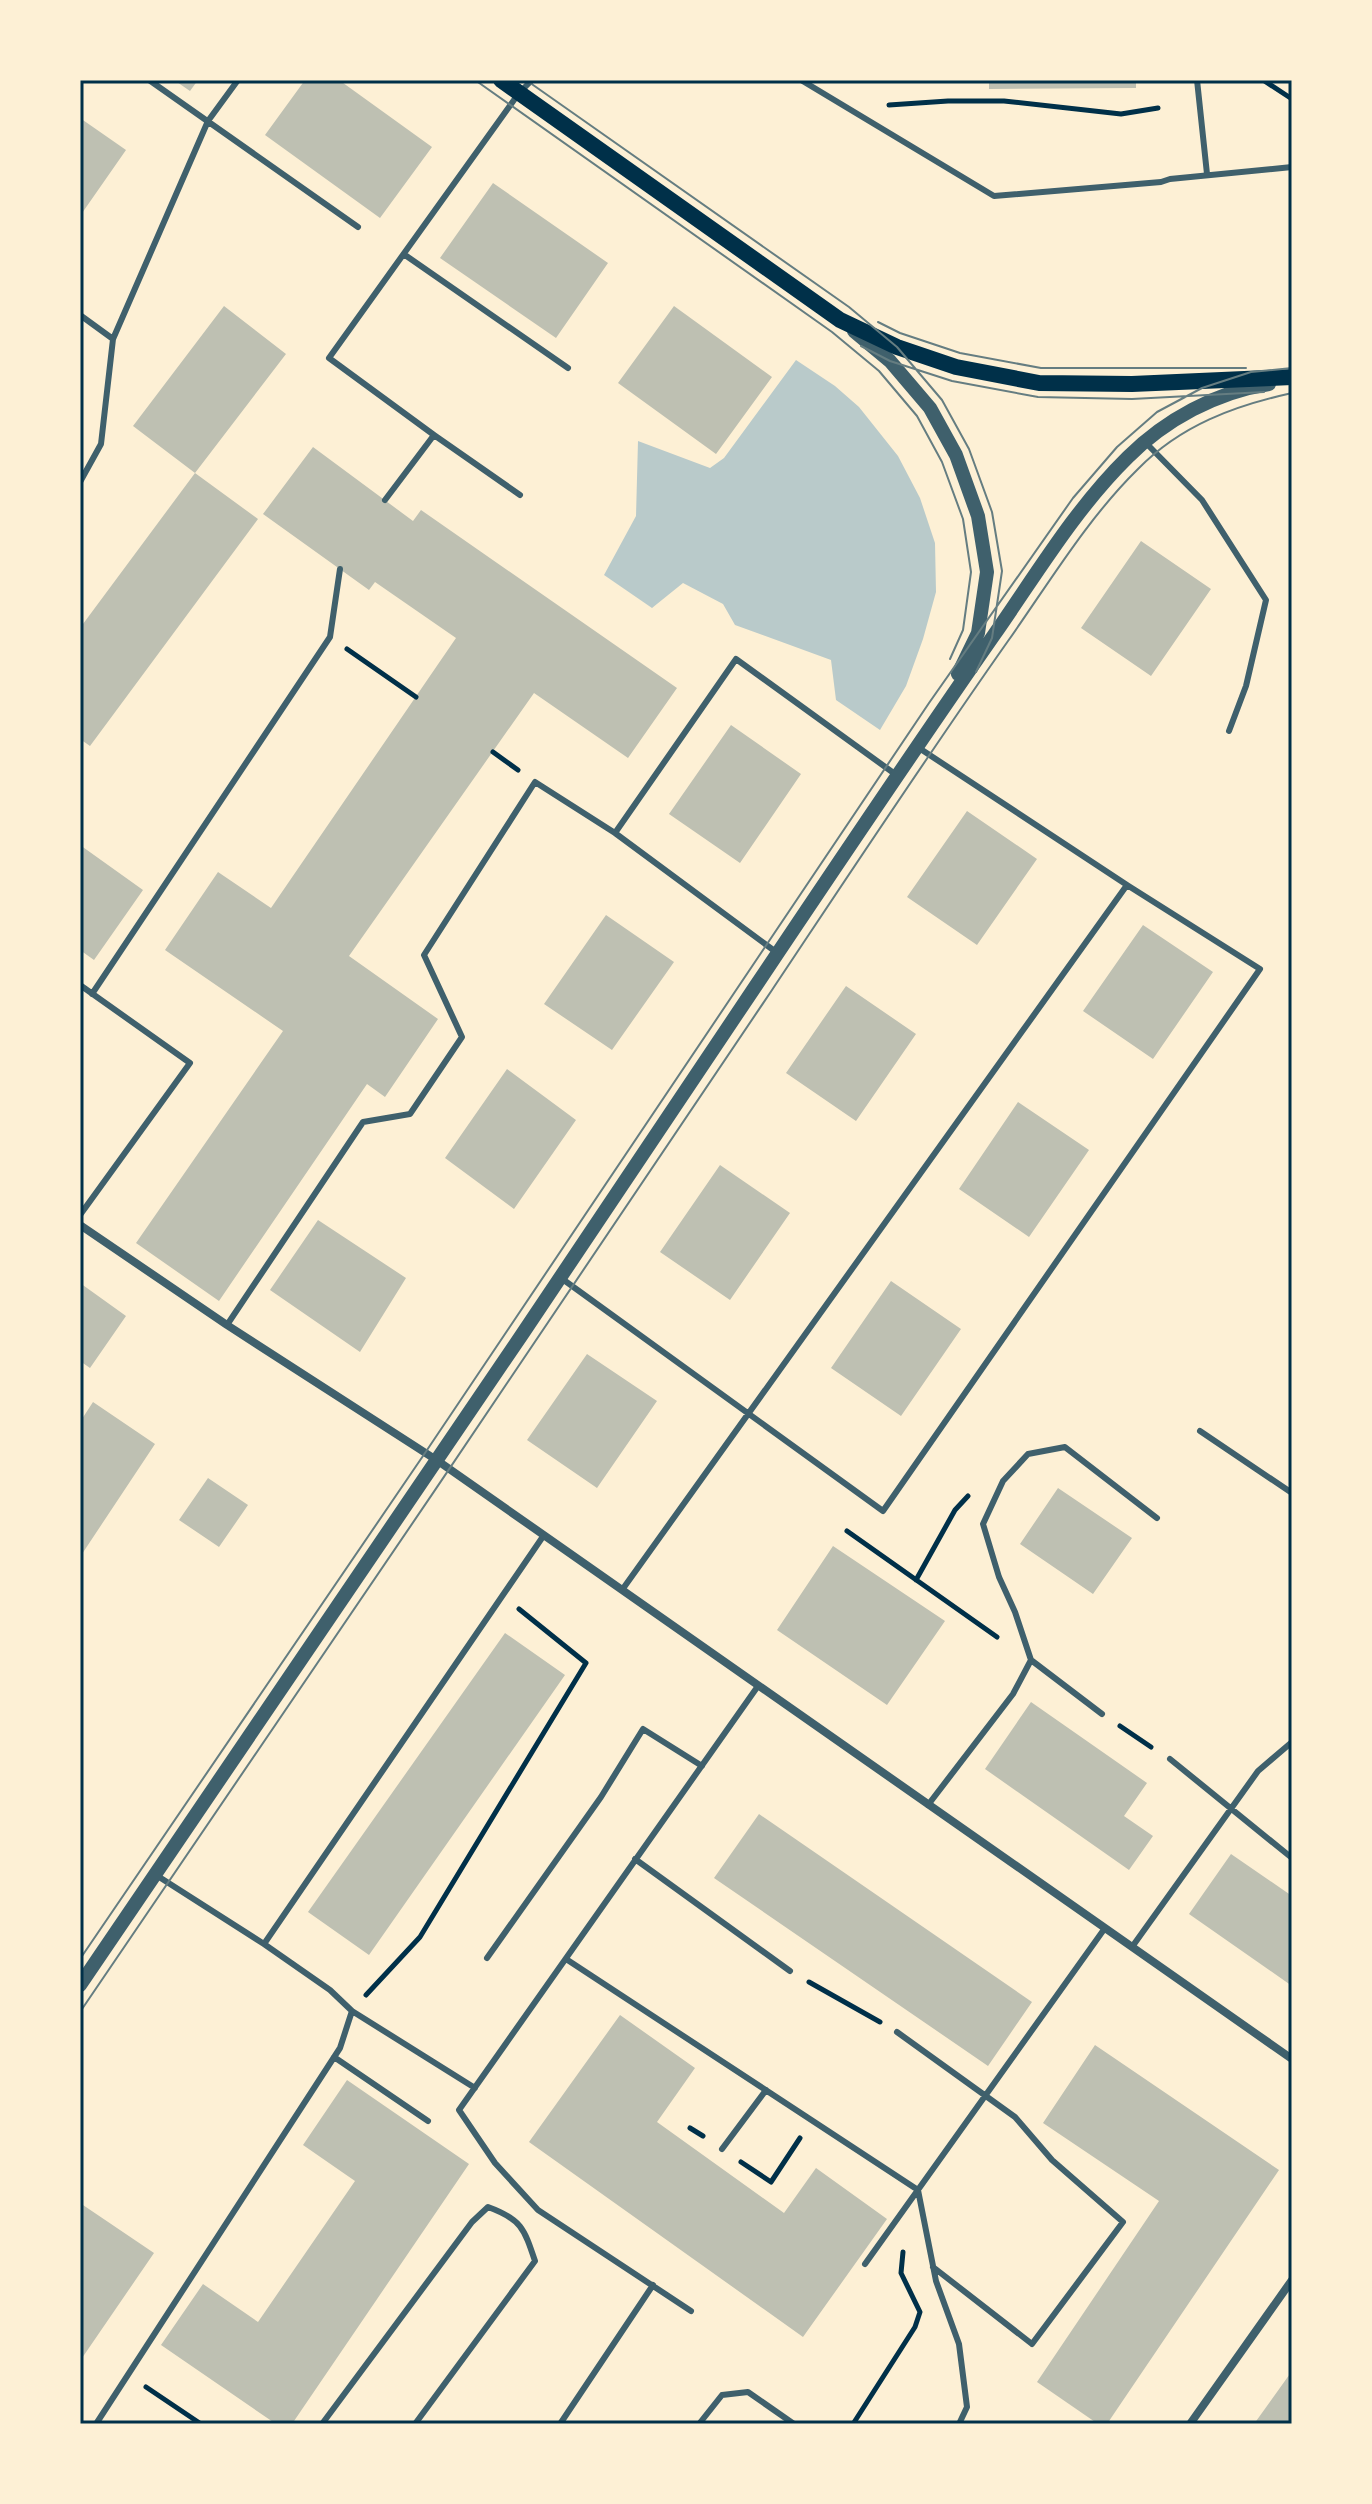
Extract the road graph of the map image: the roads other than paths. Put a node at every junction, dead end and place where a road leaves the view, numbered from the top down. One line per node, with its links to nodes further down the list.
1 (149, 80): 8 (lane)
2 (238, 80): 8 (lane)
3 (501, 80): 7 (main road)
4 (532, 80): 7 (lane)
5 (801, 80): 10 (lane)
6 (1197, 80): 10 (lane)
7 (519, 93): 12 (lane); 14 (main road)
8 (208, 121): 11 (lane); 15 (lane)
9 (1292, 167): 10 (lane)
10 (1207, 174)
11 (358, 227)
12 (405, 255): 16 (lane); 18 (lane)
13 (80, 315): 15 (lane)
14 (840, 320): 17 (main road); 24 (street)
15 (113, 339): 20 (lane)
16 (568, 368)
17 (1292, 379): 19 (street)
18 (434, 435): 21 (lane); 22 (lane)
19 (1145, 442): 24 (street); 25 (lane)
20 (80, 482)
21 (520, 495)
22 (385, 500)
23 (340, 569): 32 (lane)
24 (941, 711): 26 (street)
25 (1229, 731)
26 (917, 747): 27 (street); 29 (lane)
27 (898, 777): 28 (lane); 30 (street)
28 (615, 833): 30 (lane); 36 (lane)
29 (1127, 885): 37 (lane); 37 (lane)
30 (778, 953): 35 (street)
31 (80, 985): 32 (lane)
32 (92, 994): 33 (lane)
33 (80, 1215)
34 (80, 1225): 36 (street)
35 (561, 1278): 37 (lane); 39 (street)
36 (227, 1325): 39 (street)
37 (749, 1412): 43 (lane)
38 (1200, 1431): 40 (lane)
39 (438, 1461): 42 (street); 54 (street)
40 (1292, 1493)
41 (1157, 1518): 44 (lane)
42 (544, 1535): 43 (street); 56 (lane)
43 (622, 1590): 45 (street)
44 (1031, 1660): 46 (lane); 50 (lane)
45 (758, 1686): 49 (lane); 50 (street)
46 (1102, 1714)
47 (1292, 1742): 51 (lane)
48 (1170, 1759): 51 (lane)
49 (702, 1766): 53 (lane); 58 (lane)
50 (928, 1805): 55 (street)
51 (1231, 1808): 52 (lane); 57 (lane)
52 (1292, 1858)
53 (635, 1859): 59 (lane); 60 (lane)
54 (156, 1874): 56 (lane); 61 (street)
55 (1105, 1928): 57 (street); 68 (lane)
56 (264, 1944): 62 (lane)
57 (1132, 1947): 65 (street)
58 (487, 1958)
59 (566, 1959): 66 (lane); 67 (lane)
60 (790, 1971)
61 (80, 1985)
62 (352, 2011): 64 (lane); 66 (lane)
63 (897, 2032): 68 (lane)
64 (334, 2057): 69 (lane); 77 (lane)
65 (1292, 2059)
66 (475, 2088): 75 (lane)
67 (766, 2090): 70 (lane); 71 (lane)
68 (986, 2096): 71 (lane); 73 (lane)
69 (428, 2121)
70 (722, 2149)
71 (918, 2190): 72 (lane); 73 (lane)
72 (865, 2264)
73 (933, 2267): 83 (lane)
74 (1292, 2280): 84 (street)
75 (653, 2285): 76 (lane); 80 (lane)
76 (691, 2311)
77 (96, 2424)
78 (322, 2424): 79 (lane)
79 (415, 2424)
80 (560, 2424)
81 (699, 2424): 82 (lane)
82 (794, 2424)
83 (959, 2424)
84 (1190, 2424)

